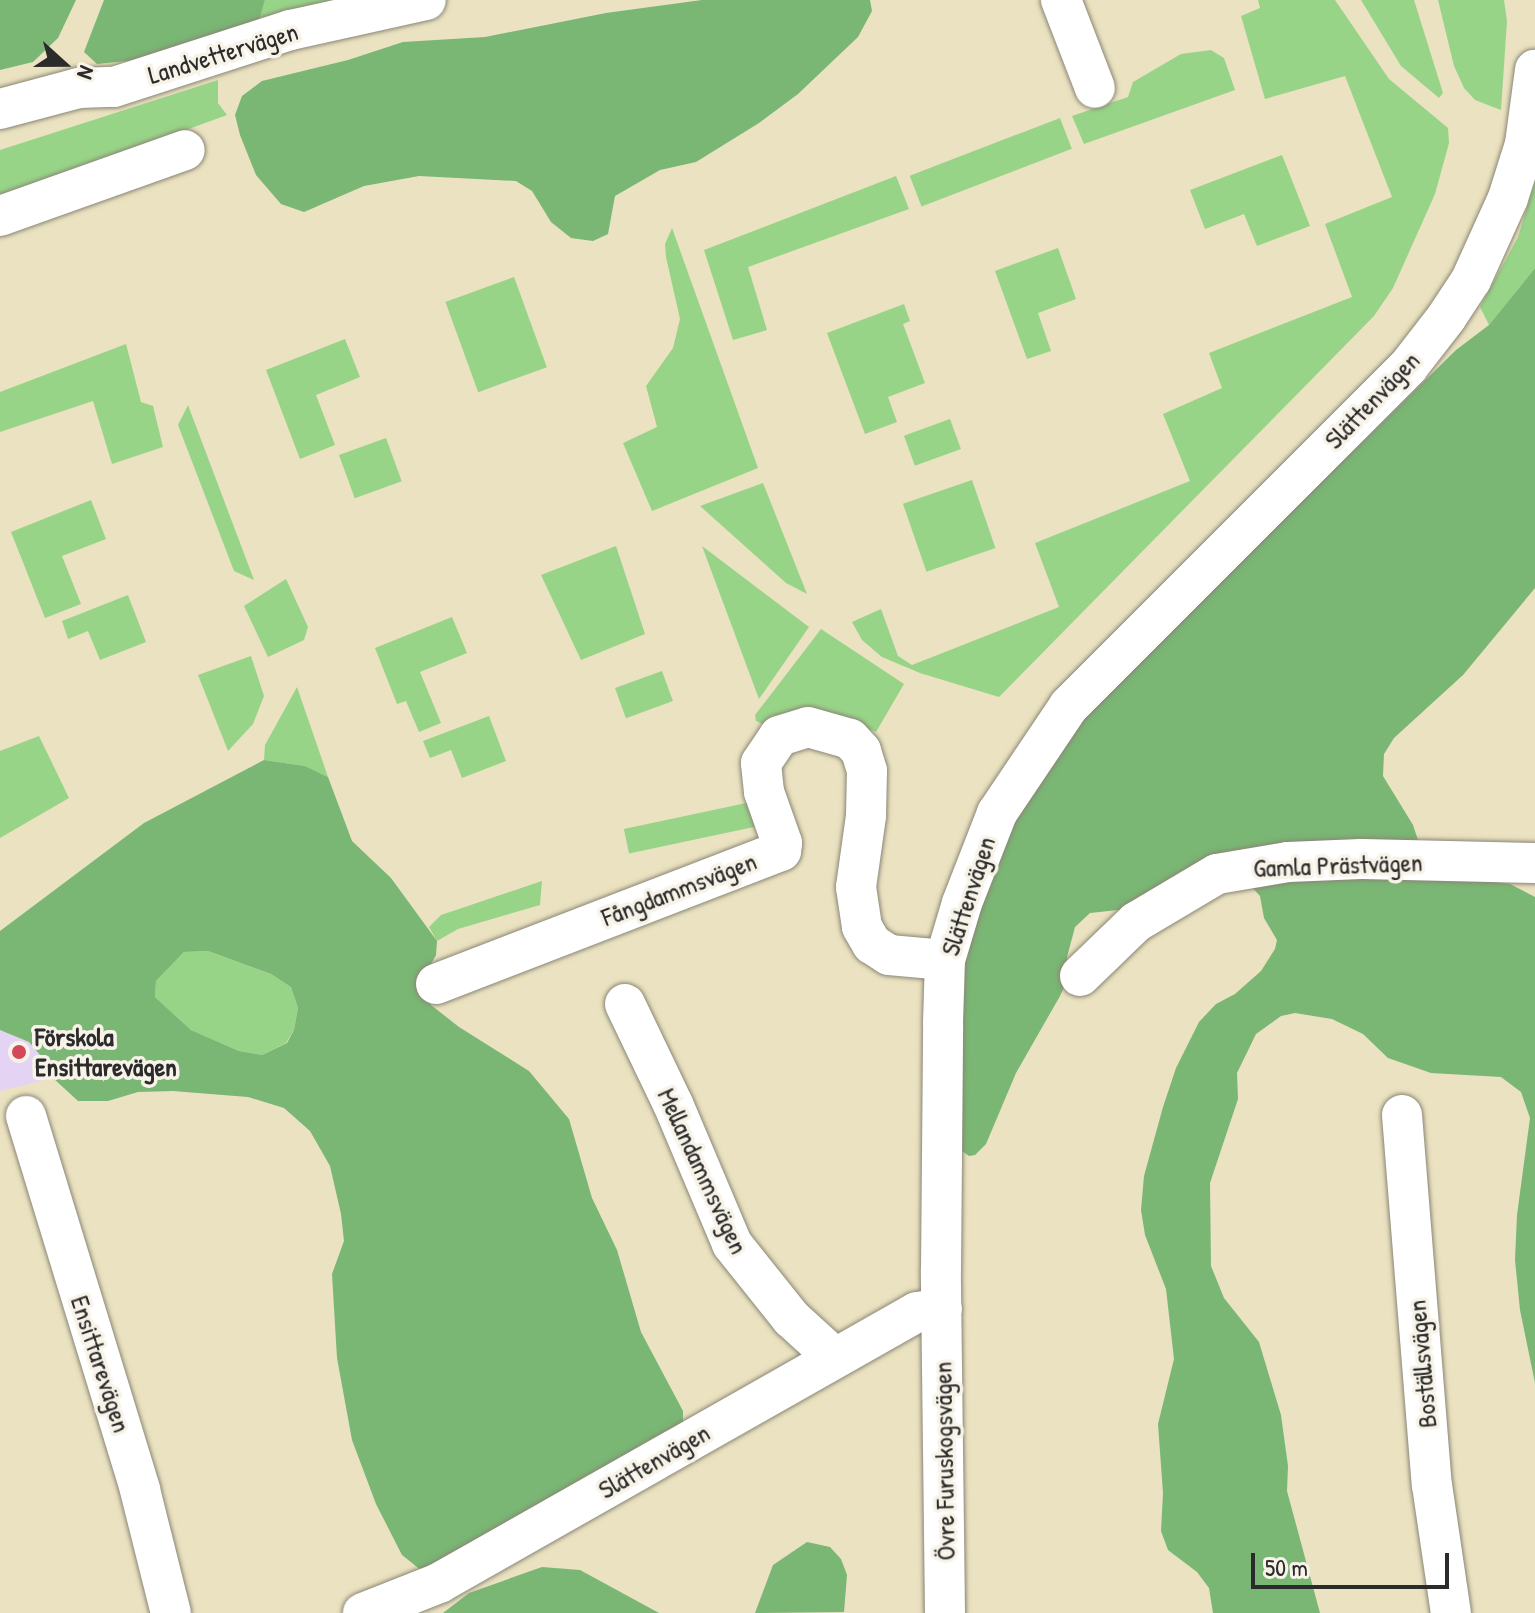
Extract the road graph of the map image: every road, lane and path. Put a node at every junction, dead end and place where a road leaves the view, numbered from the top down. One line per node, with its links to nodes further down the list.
1 (426, 0): 4 (street, Landvettervägen)
2 (1061, 0): 5 (street)
3 (1535, 70): 11 (street, Slättenvägen)
4 (114, 87): 6 (street, Landvettervägen); 7 (street, Landvettervägen)
5 (1095, 88)
6 (0, 109)
7 (0, 135)
8 (185, 150): 9 (street)
9 (0, 216)
10 (1535, 863): 12 (street, Gamla Prästvägen)
11 (945, 960): 13 (street, Fångdammsvägen); 17 (street, Slättenvägen)
12 (1080, 976)
13 (436, 984)
14 (625, 1004): 18 (street, Mellandammsvägen)
15 (1402, 1115): 22 (street, Boställsvägen)
16 (26, 1116): 19 (street, Ensittarevägen)
17 (942, 1309): 18 (street, Slättenvägen); 21 (street, Övre Furuskogsvägen)
18 (835, 1358): 20 (street, Slättenvägen)
19 (171, 1613)
20 (363, 1613)
21 (945, 1613)
22 (1451, 1613)

